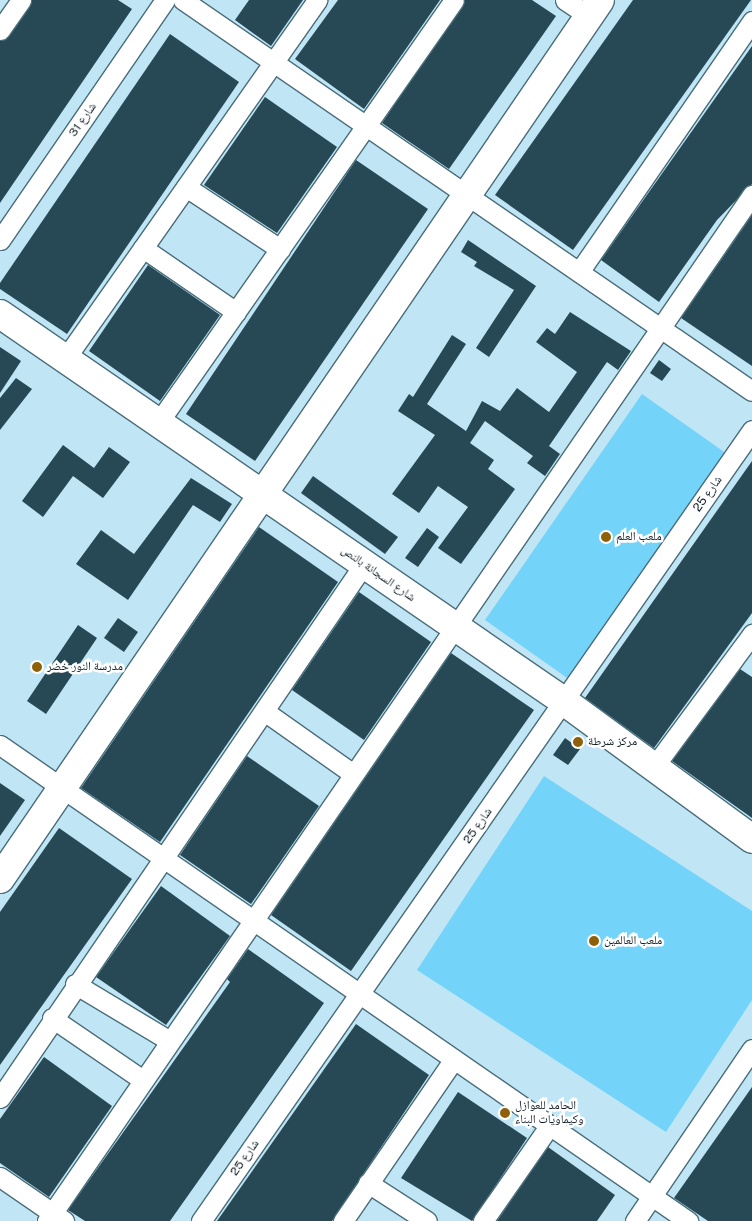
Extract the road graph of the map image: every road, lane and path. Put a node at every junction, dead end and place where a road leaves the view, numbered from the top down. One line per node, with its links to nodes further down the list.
1 (21, 0): 9 (street)
2 (165, 0): 15 (street, شارع 31)
3 (183, 0): 10 (street)
4 (317, 0): 10 (street)
5 (454, 0): 11 (street)
6 (566, 0): 7 (street)
7 (595, 8): 13 (street)
8 (752, 21): 18 (street)
9 (0, 30)
10 (273, 63): 11 (street); 12 (street)
11 (366, 126): 13 (street); 17 (street)
12 (186, 187): 16 (street); 17 (street)
13 (468, 196): 18 (street); 26 (street)
14 (752, 196): 21 (street)
15 (0, 240)
16 (143, 248): 19 (street); 22 (street)
17 (280, 249): 19 (street)
18 (579, 272): 21 (street)
19 (236, 312): 24 (street)
20 (0, 314): 22 (street, شارع السجانة بالنص)
21 (661, 328): 23 (street); 28 (street)
22 (65, 359): 24 (street, شارع السجانة بالنص)
23 (752, 391)
24 (158, 423): 26 (street, شارع السجانة بالنص)
25 (752, 430): 30 (street, شارع 25)
26 (262, 492): 27 (street, شارع السجانة بالنص); 35 (street)
27 (364, 564): 28 (street, شارع السجانة بالنص); 31 (street)
28 (454, 626): 30 (street, شارع السجانة بالنص); 34 (street)
29 (749, 643): 33 (street)
30 (565, 702): 33 (street, شارع السجانة بالنص); 41 (street, شارع 25)
31 (264, 711): 34 (street); 37 (street)
32 (0, 745): 35 (street)
33 (653, 768): 36 (street, شارع السجانة بالنص)
34 (352, 773): 39 (street)
35 (64, 789): 37 (street); 38 (street)
36 (749, 832)
37 (161, 856): 39 (street); 40 (street)
38 (0, 879)
39 (252, 919): 41 (street); 43 (street)
40 (75, 984): 42 (street); 43 (street)
41 (360, 994): 45 (street); 53 (street, شارع 25)
42 (52, 1018): 46 (street); 47 (street)
43 (170, 1041): 46 (street)
44 (752, 1049): 51 (street)
45 (454, 1059): 48 (street); 50 (street)
46 (143, 1080): 52 (street)
47 (0, 1098)
48 (550, 1125): 51 (street); 56 (street)
49 (0, 1178): 52 (street)
50 (368, 1183): 54 (street); 55 (street)
51 (652, 1196): 57 (street); 58 (street)
52 (55, 1218)
53 (201, 1221)
54 (343, 1221)
55 (427, 1221)
56 (483, 1221)
57 (635, 1221)
58 (688, 1221)

